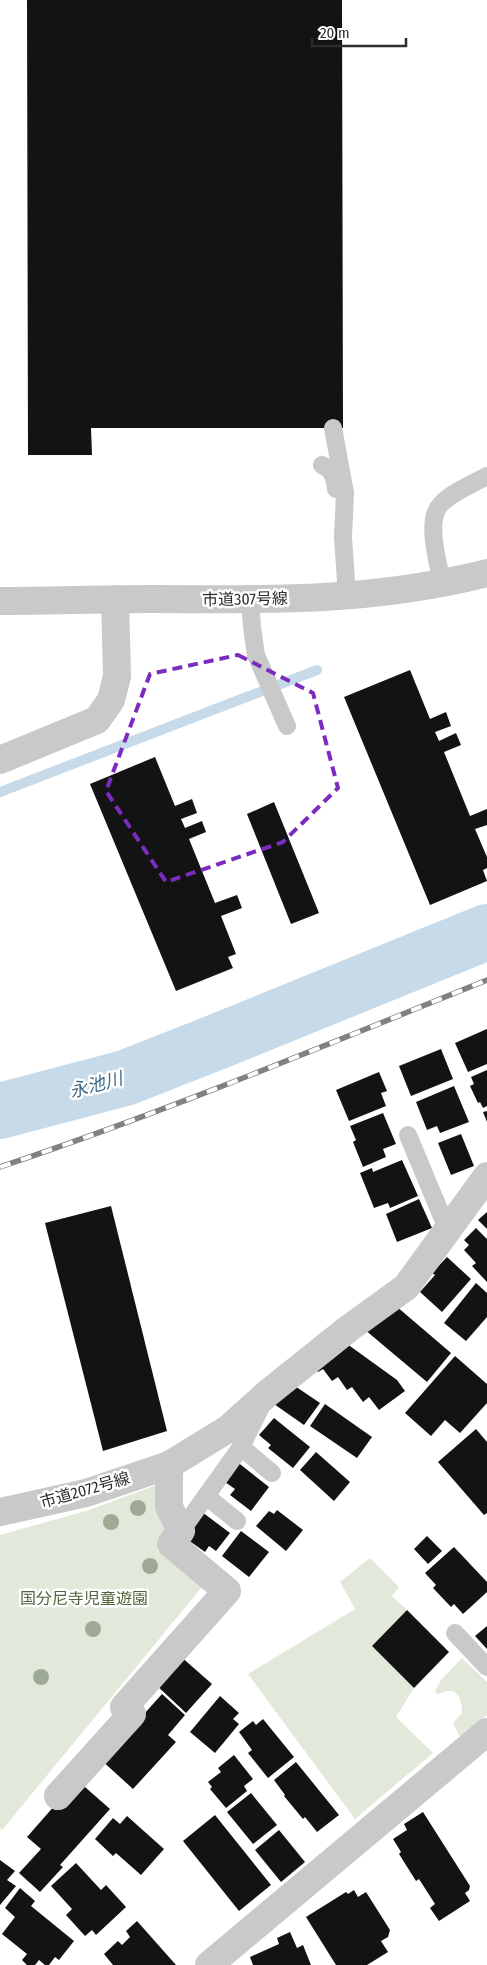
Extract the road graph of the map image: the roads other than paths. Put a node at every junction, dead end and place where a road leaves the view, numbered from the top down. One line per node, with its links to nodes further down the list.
1 (333, 428): 4 (lane)
2 (322, 464): 4 (lane)
3 (487, 476): 6 (lane)
4 (343, 537): 7 (lane)
5 (487, 573): 6 (street, 市道307号線)
6 (442, 583): 7 (street, 市道307号線)
7 (347, 597): 9 (street, 市道307号線)
8 (115, 599): 9 (street, 市道307号線); 10 (street, 市道307号線); 12 (street)
9 (250, 600): 11 (lane)
10 (0, 601)
11 (287, 726)
12 (0, 760)
13 (408, 1135): 15 (lane)
14 (487, 1176): 15 (street, 市道2072号線)
15 (448, 1231): 16 (street, 市道2072号線)
16 (268, 1393): 17 (lane); 18 (street, 市道2072号線)
17 (241, 1447): 19 (lane); 20 (lane)
18 (169, 1465): 21 (street, 市道2072号線); 23 (street)
19 (272, 1473)
20 (206, 1496): 22 (lane); 23 (lane)
21 (0, 1512)
22 (237, 1521)
23 (181, 1531): 27 (street)
24 (455, 1633): 25 (lane)
25 (487, 1667)
26 (487, 1732): 28 (street)
27 (58, 1796)
28 (209, 1965)

